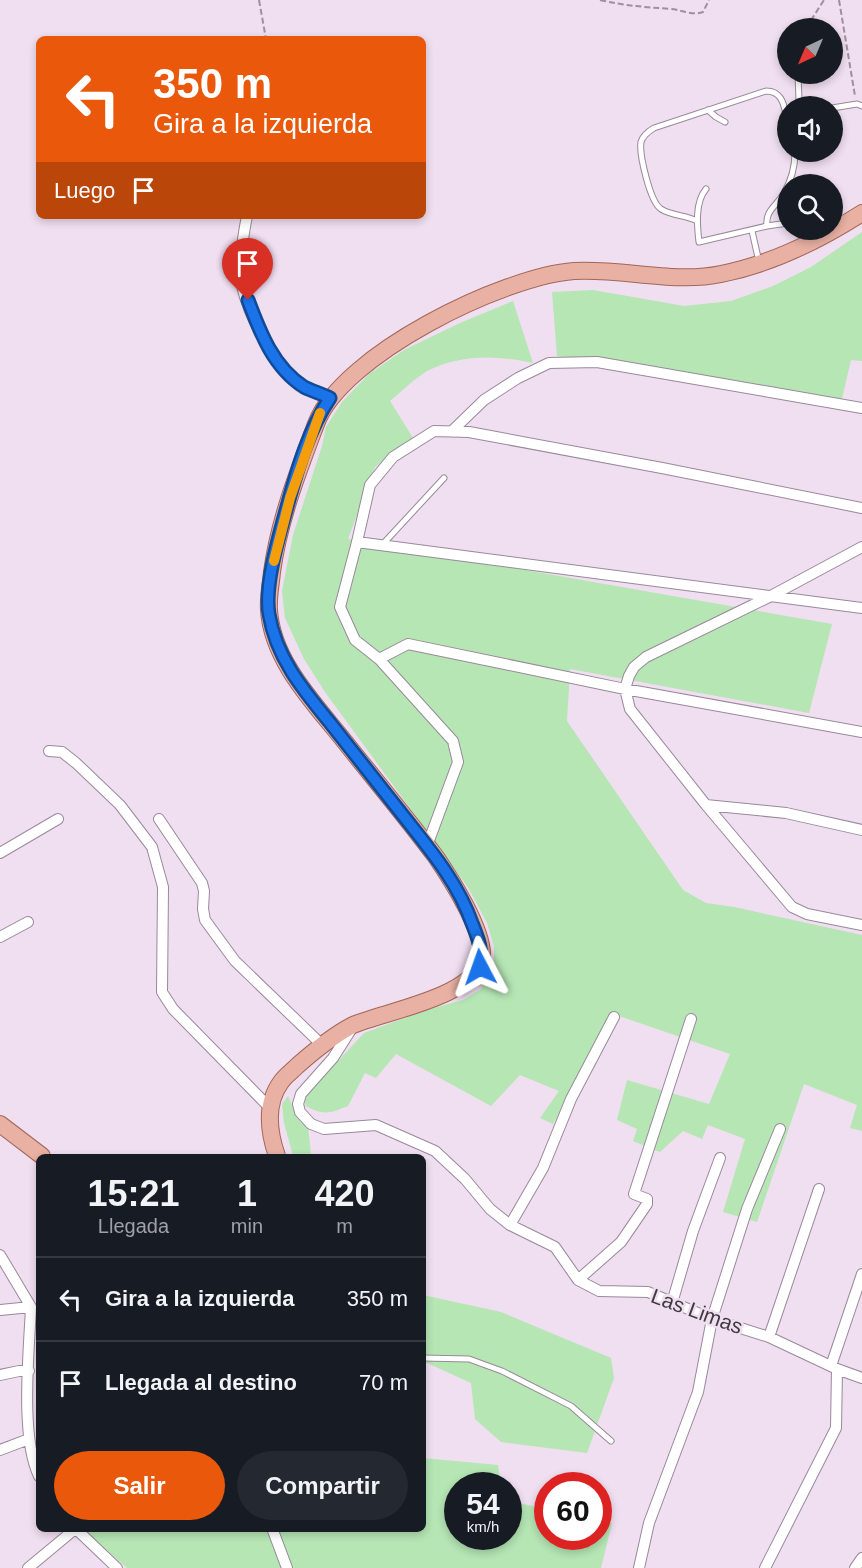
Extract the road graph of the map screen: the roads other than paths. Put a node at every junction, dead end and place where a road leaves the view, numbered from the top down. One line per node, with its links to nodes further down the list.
1 (780, 96): 4 (lane)
2 (859, 105): 3 (lane)
3 (843, 107)
4 (708, 110): 5 (lane); 10 (lane)
5 (725, 122)
6 (794, 162): 13 (lane)
7 (706, 189): 10 (lane)
8 (862, 213): 11 (main road)
9 (246, 219): 17 (street)
10 (697, 221): 14 (lane)
11 (843, 223)
12 (777, 225): 13 (lane)
13 (767, 226): 14 (lane)
14 (752, 231): 16 (lane)
15 (814, 240): 16 (main road)
16 (759, 263): 17 (main road)
17 (330, 398): 35 (main road)
18 (862, 408): 19 (street)
19 (452, 431): 21 (street); 22 (street)
20 (444, 478): 23 (lane)
21 (862, 508)
22 (357, 542): 23 (street); 27 (street)
23 (381, 546): 25 (street)
24 (862, 547): 25 (street)
25 (769, 597): 26 (street); 28 (street)
26 (862, 608)
27 (379, 659): 28 (street); 35 (street)
28 (626, 689): 29 (street); 31 (street)
29 (862, 732)
30 (49, 751): 44 (street)
31 (706, 805): 34 (street); 38 (street)
32 (58, 819): 36 (street)
33 (159, 819): 43 (street)
34 (862, 830)
35 (427, 846): 42 (main road)
36 (0, 853)
37 (28, 922): 39 (street)
38 (862, 925)
39 (0, 937)
40 (614, 1017): 51 (street)
41 (691, 1019): 54 (street)
42 (354, 1025): 43 (main road); 51 (street)
43 (321, 1044): 44 (main road)
44 (271, 1109): 48 (main road)
45 (0, 1124): 47 (main road)
46 (780, 1129): 58 (street)
47 (39, 1154)
48 (277, 1154)
49 (720, 1158): 55 (street)
50 (819, 1189): 59 (street)
51 (510, 1226): 54 (street)
52 (0, 1255): 56 (street)
53 (862, 1274): 61 (street)
54 (578, 1280): 55 (street, Las Limas)
55 (672, 1303): 58 (street, Las Limas)
56 (31, 1307): 57 (street); 62 (street)
57 (0, 1310)
58 (712, 1319): 59 (street, Las Limas); 76 (street)
59 (769, 1337): 61 (street, Las Limas)
60 (426, 1358): 66 (lane)
61 (834, 1367): 64 (street, Las Limas); 77 (street)
62 (29, 1371): 63 (street); 65 (street)
63 (0, 1375)
64 (862, 1378)
65 (30, 1439): 67 (street); 68 (street)
66 (612, 1441)
67 (0, 1450)
68 (36, 1464)
69 (71, 1532): 73 (street)
70 (78, 1532): 74 (street)
71 (274, 1532): 75 (street)
72 (862, 1558): 78 (street)
73 (28, 1568)
74 (117, 1568)
75 (287, 1568)
76 (639, 1568)
77 (765, 1568)
78 (855, 1568)

